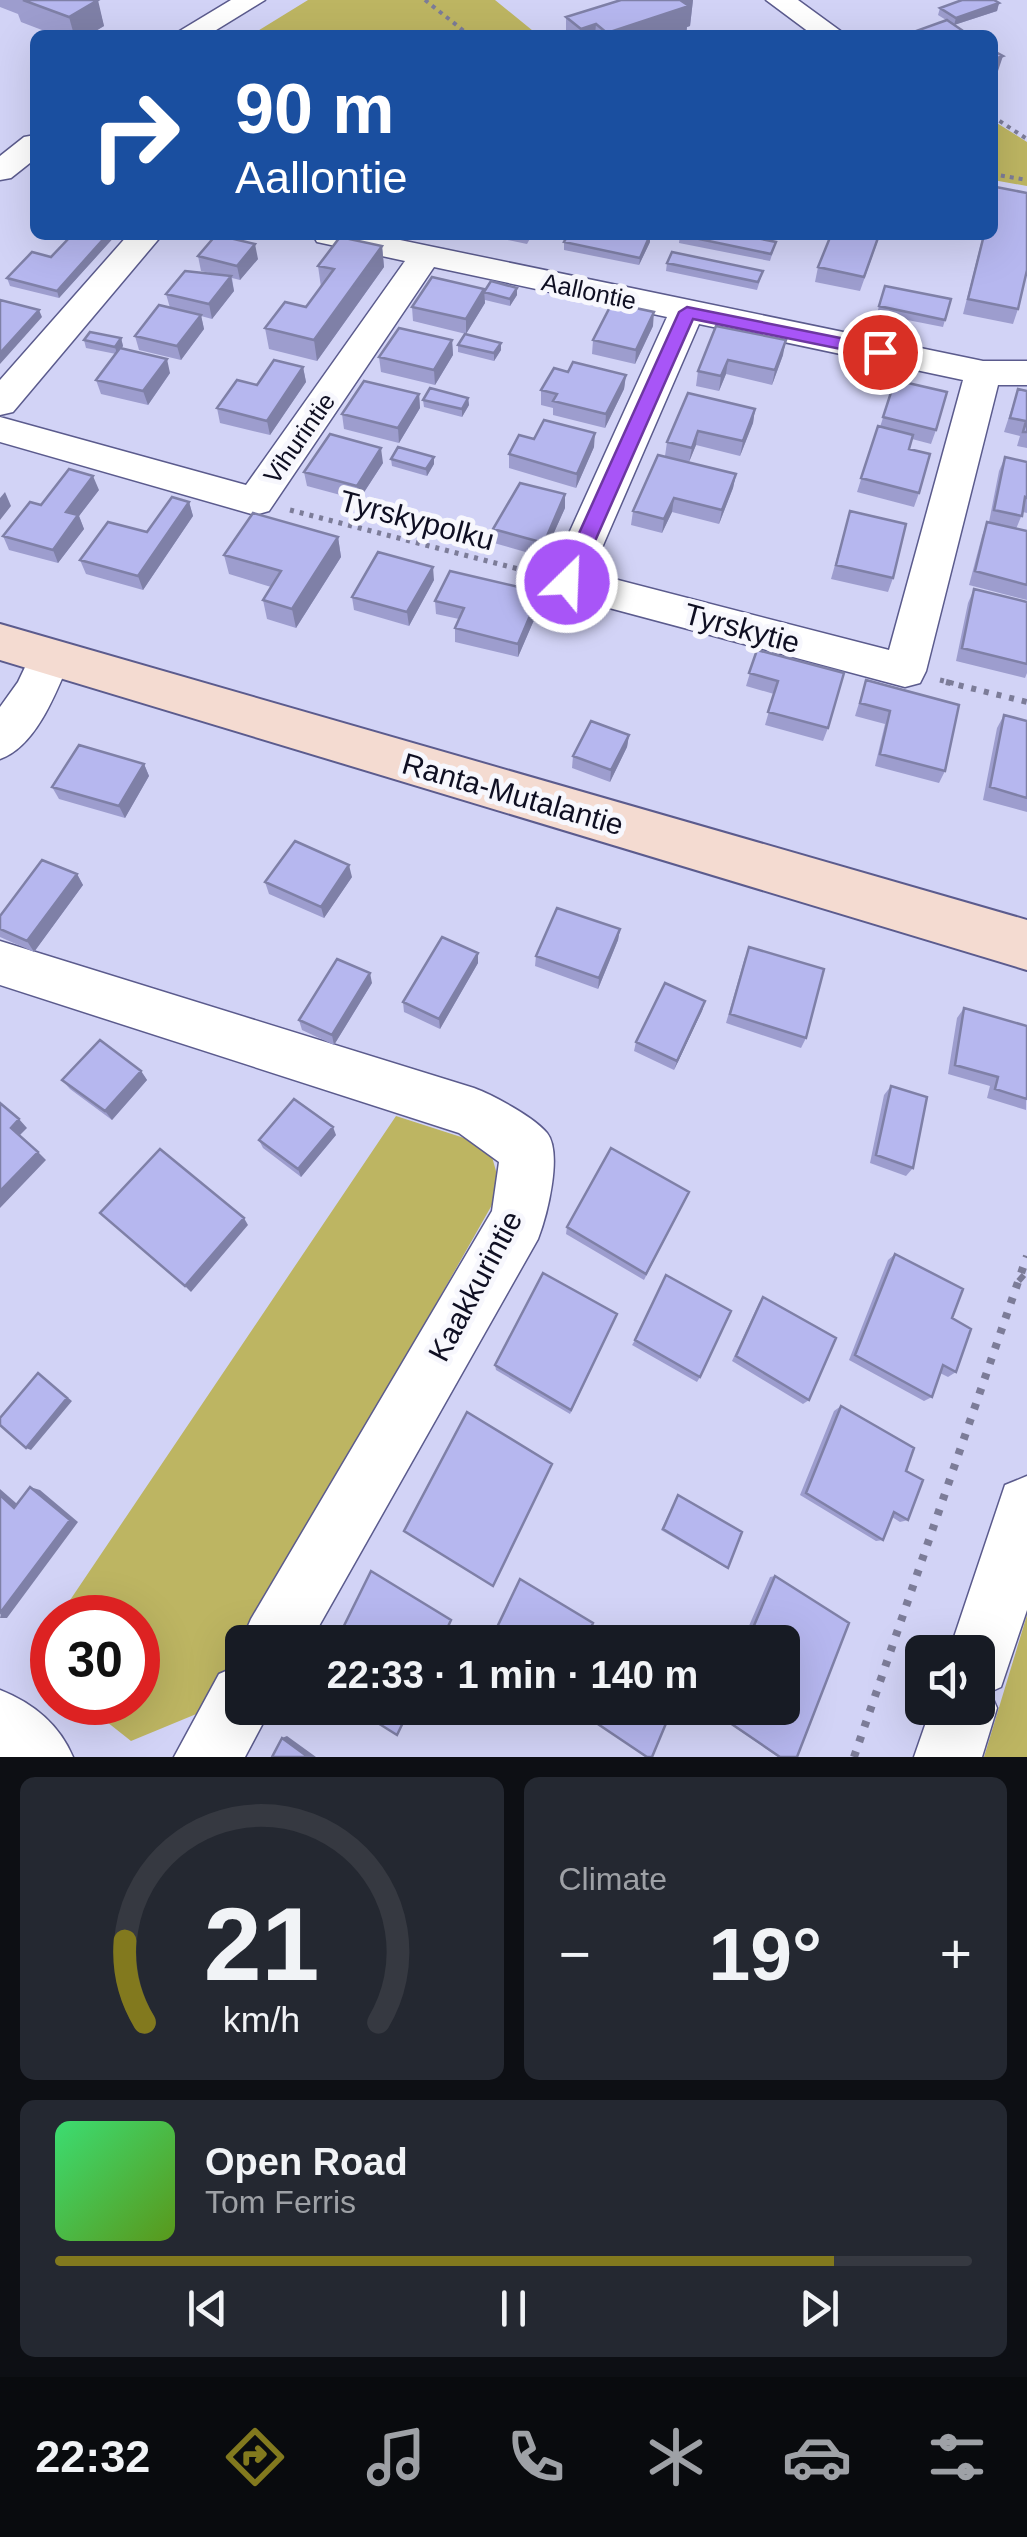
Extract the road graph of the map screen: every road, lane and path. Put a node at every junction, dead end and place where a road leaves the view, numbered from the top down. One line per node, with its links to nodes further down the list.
1 (251, 0): 4 (street)
2 (425, 0): 5 (path)
3 (780, 0): 6 (street)
4 (196, 30)
5 (464, 30)
6 (825, 30)
7 (998, 120): 8 (path)
8 (1027, 139)
9 (998, 175): 10 (path)
10 (1027, 180)
11 (142, 240): 17 (street)
12 (352, 240): 13 (street, Aallontie)
13 (425, 256): 14 (street, Aallontie); 19 (street, Vihurintie)
14 (687, 312): 15 (street, Aallontie); 20 (street)
15 (983, 372): 16 (street, Aallontie); 23 (street)
16 (1027, 373)
17 (0, 403)
18 (0, 429): 19 (street, Vihurintie)
19 (255, 501): 20 (path, Tyrskypolku)
20 (567, 582): 23 (street, Tyrskytie)
21 (0, 642): 22 (street, Ranta-Mutalantie)
22 (50, 657): 25 (street); 26 (street, Ranta-Mutalantie)
23 (904, 672): 24 (path)
24 (1027, 702)
25 (0, 742)
26 (1027, 944)
27 (0, 963): 32 (street, Kaakkurintie)
28 (1027, 1256): 29 (path)
29 (1018, 1276): 30 (path); 39 (path)
30 (1027, 1284)
31 (1027, 1507): 33 (street)
32 (284, 1625)
33 (987, 1635)
34 (0, 1724): 37 (street)
35 (226, 1725): 38 (street)
36 (958, 1725): 40 (street)
37 (40, 1757)
38 (208, 1757)
39 (854, 1757)
40 (948, 1757)

